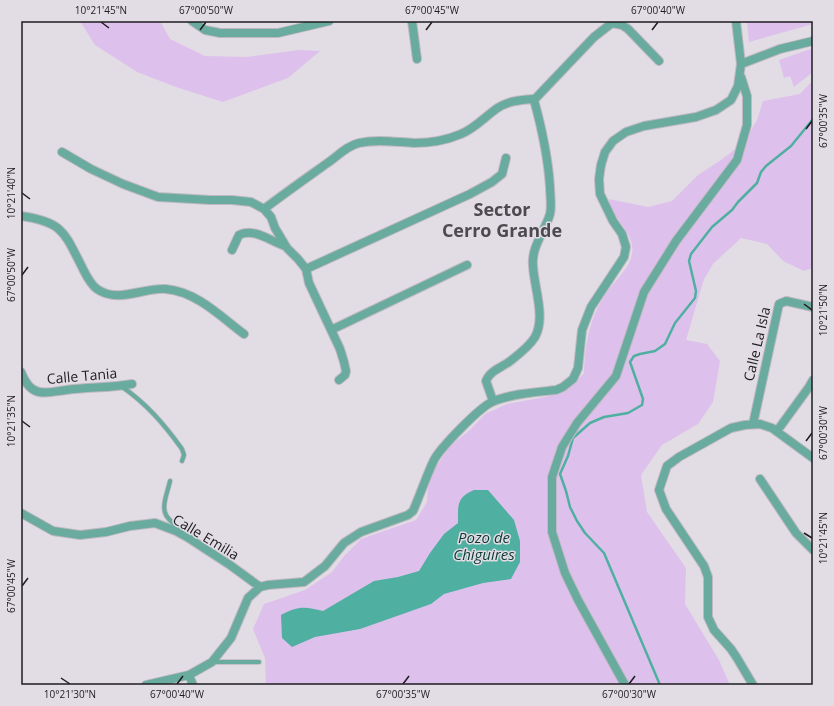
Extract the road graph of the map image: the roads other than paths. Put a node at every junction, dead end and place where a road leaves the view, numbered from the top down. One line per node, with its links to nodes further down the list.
1 (192, 21): 2 (street)
2 (329, 21)
3 (412, 21): 6 (street)
4 (736, 21): 8 (street)
5 (813, 41): 8 (street)
6 (418, 59)
7 (659, 61): 10 (street)
8 (741, 64): 9 (street)
9 (740, 75): 27 (street); 43 (street)
10 (534, 100): 13 (street); 27 (street)
11 (62, 152): 13 (street)
12 (506, 158): 18 (street)
13 (264, 209): 15 (street)
14 (21, 216): 21 (street)
15 (286, 246): 16 (street); 18 (street)
16 (232, 250)
17 (466, 265): 20 (street)
18 (306, 269): 20 (street)
19 (813, 307): 28 (street, Calle La Isla)
20 (331, 330): 23 (street)
21 (244, 334)
22 (21, 372): 26 (street, Calle Tania)
23 (339, 380)
24 (813, 380): 29 (street)
25 (132, 384): 26 (street, Calle Tania)
26 (120, 386): 31 (lane)
27 (493, 401): 37 (street)
28 (753, 424): 29 (street); 44 (street)
29 (777, 431): 30 (street)
30 (813, 458)
31 (182, 461)
32 (760, 479): 36 (street)
33 (170, 481): 35 (lane)
34 (21, 512): 35 (street, Calle Emilia)
35 (187, 537): 37 (street, Calle Emilia)
36 (813, 550)
37 (260, 587): 38 (street)
38 (212, 662): 39 (lane); 40 (street)
39 (259, 662)
40 (189, 675): 41 (street); 42 (street)
41 (146, 685)
42 (193, 685)
43 (625, 685)
44 (753, 685)

